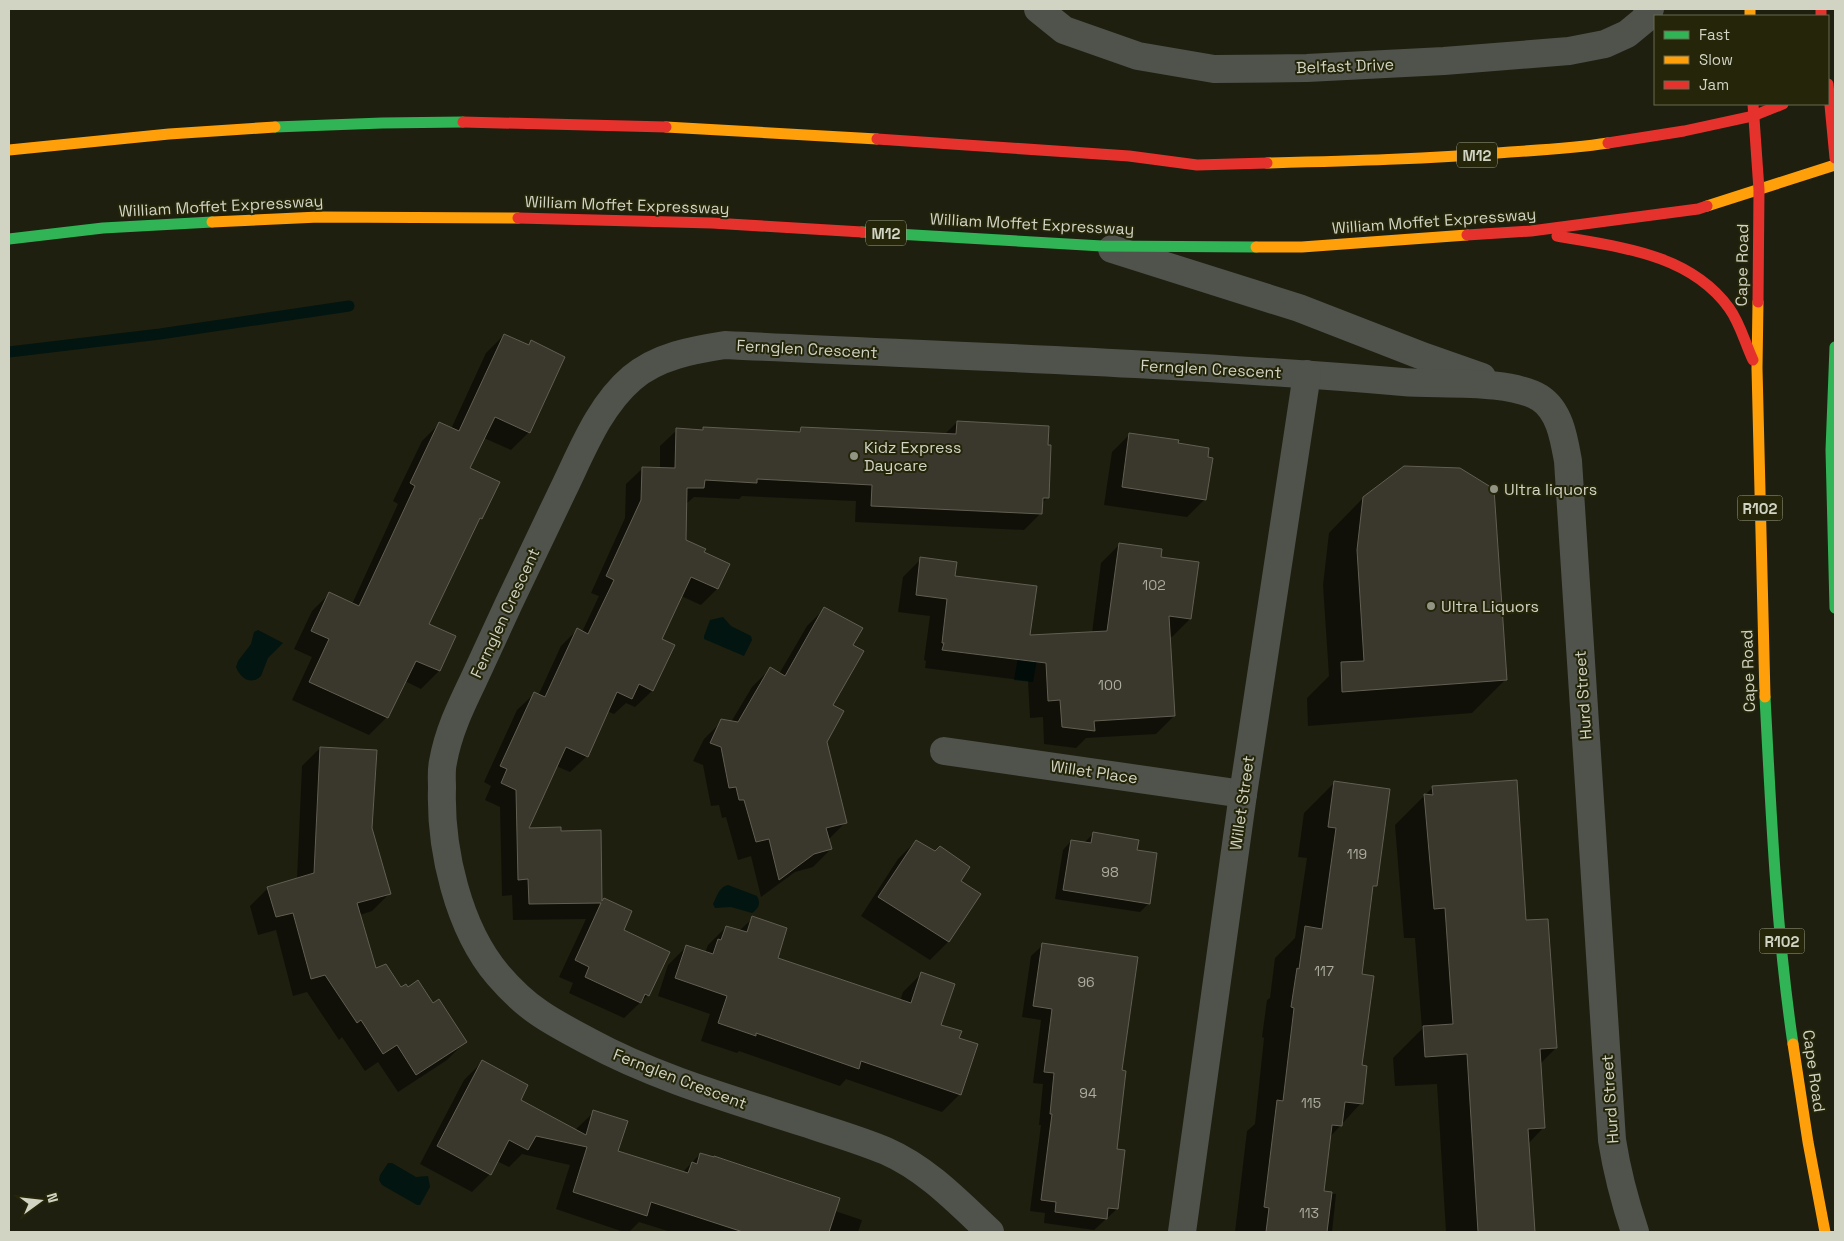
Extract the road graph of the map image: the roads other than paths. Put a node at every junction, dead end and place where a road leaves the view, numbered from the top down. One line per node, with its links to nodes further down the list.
1 (1038, 9): 3 (street, Belfast Drive)
2 (1650, 9): 3 (street, Belfast Drive)
3 (1064, 19)
4 (1829, 95): 9 (main road)
5 (1753, 105): 7 (main road, Cape Road / R102)
6 (1780, 105): 7 (main road, M12)
7 (1753, 116): 8 (main road, M12); 11 (main road, Cape Road / R102)
8 (9, 150)
9 (1835, 158)
10 (1835, 165): 11 (main road, William Moffet Expressway / M12)
11 (1759, 190): 12 (main road, William Moffet Expressway / M12); 16 (main road, Cape Road / R102)
12 (1531, 231): 14 (main road, William Moffet Expressway / M12); 16 (main road)
13 (9, 239): 14 (main road, William Moffet Expressway / M12)
14 (1102, 246): 18 (street)
15 (1835, 347): 19 (main road)
16 (1757, 368): 25 (main road, Cape Road / R102)
17 (1307, 374): 18 (street, Hurd Street); 21 (street, Willet Street); 22 (street, Fernglen Crescent)
18 (1510, 387): 24 (street, Hurd Street)
19 (1835, 608)
20 (944, 751): 21 (street, Willet Place)
21 (1243, 794): 23 (street, Willet Street)
22 (990, 1232)
23 (1182, 1232)
24 (1636, 1232)
25 (1825, 1232)

